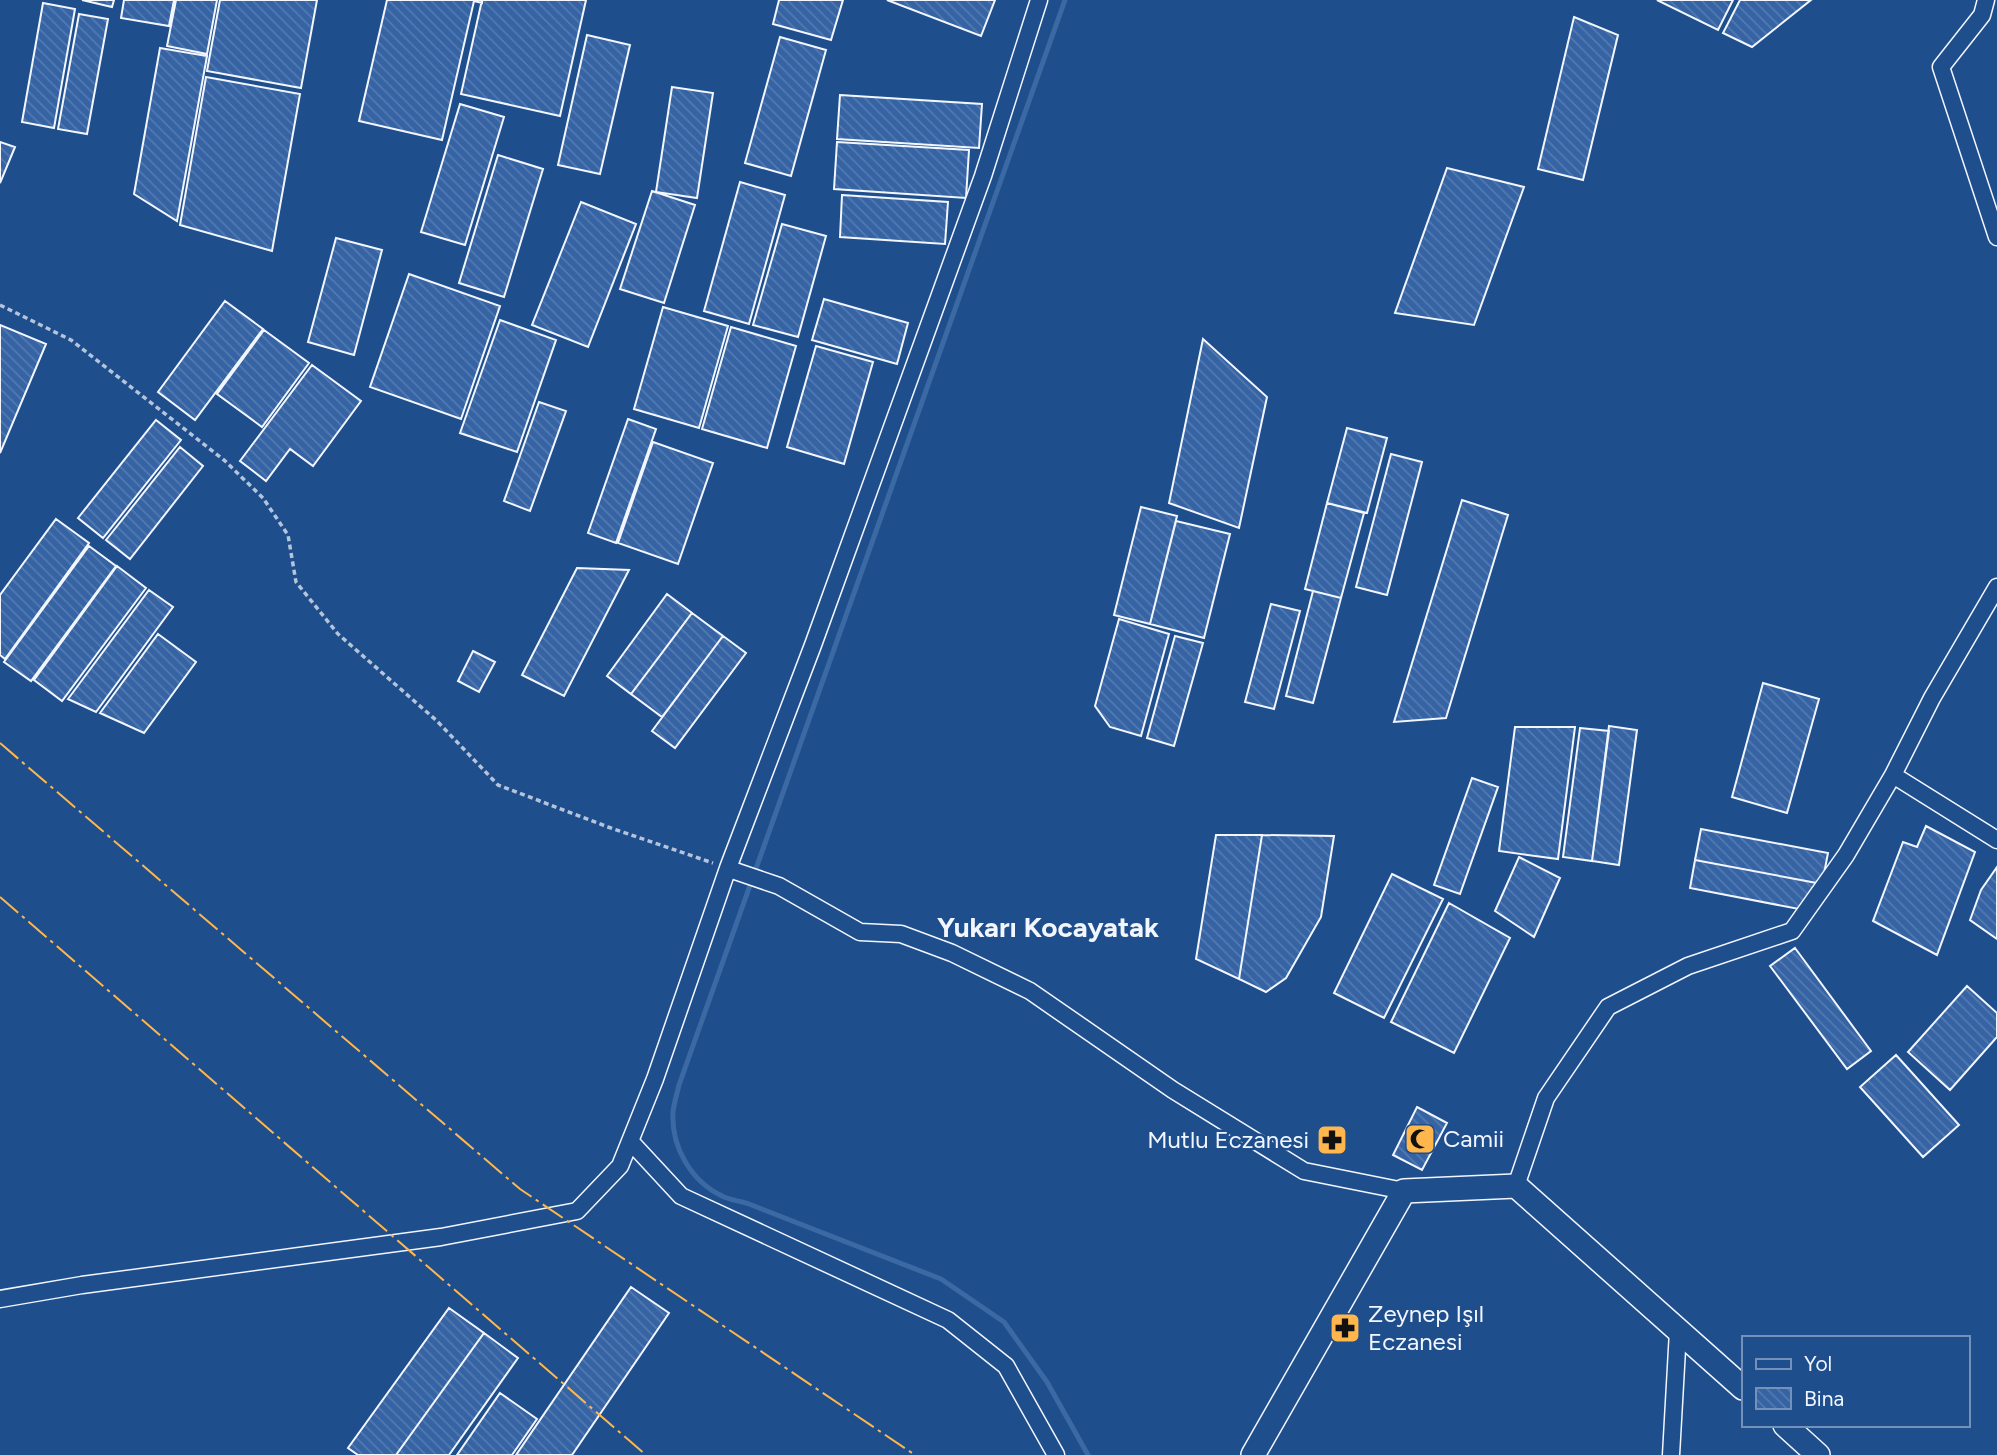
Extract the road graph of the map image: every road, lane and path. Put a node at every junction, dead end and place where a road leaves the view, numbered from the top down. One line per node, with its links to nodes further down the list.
1 (1039, 0): 8 (street)
2 (1986, 0): 3 (street)
3 (1997, 237)
4 (0, 304): 8 (path)
5 (1997, 587): 6 (street)
6 (1893, 775): 7 (street); 10 (street)
7 (1997, 840)
8 (732, 870): 9 (street); 11 (street)
9 (630, 1141): 12 (street); 16 (street)
10 (1516, 1186): 11 (street); 13 (street)
11 (1404, 1191): 17 (street)
12 (0, 1299)
13 (1678, 1331): 14 (street); 18 (street)
14 (1742, 1387)
15 (1787, 1427): 19 (street)
16 (1056, 1455)
17 (1253, 1455)
18 (1671, 1455)
19 (1818, 1455)

